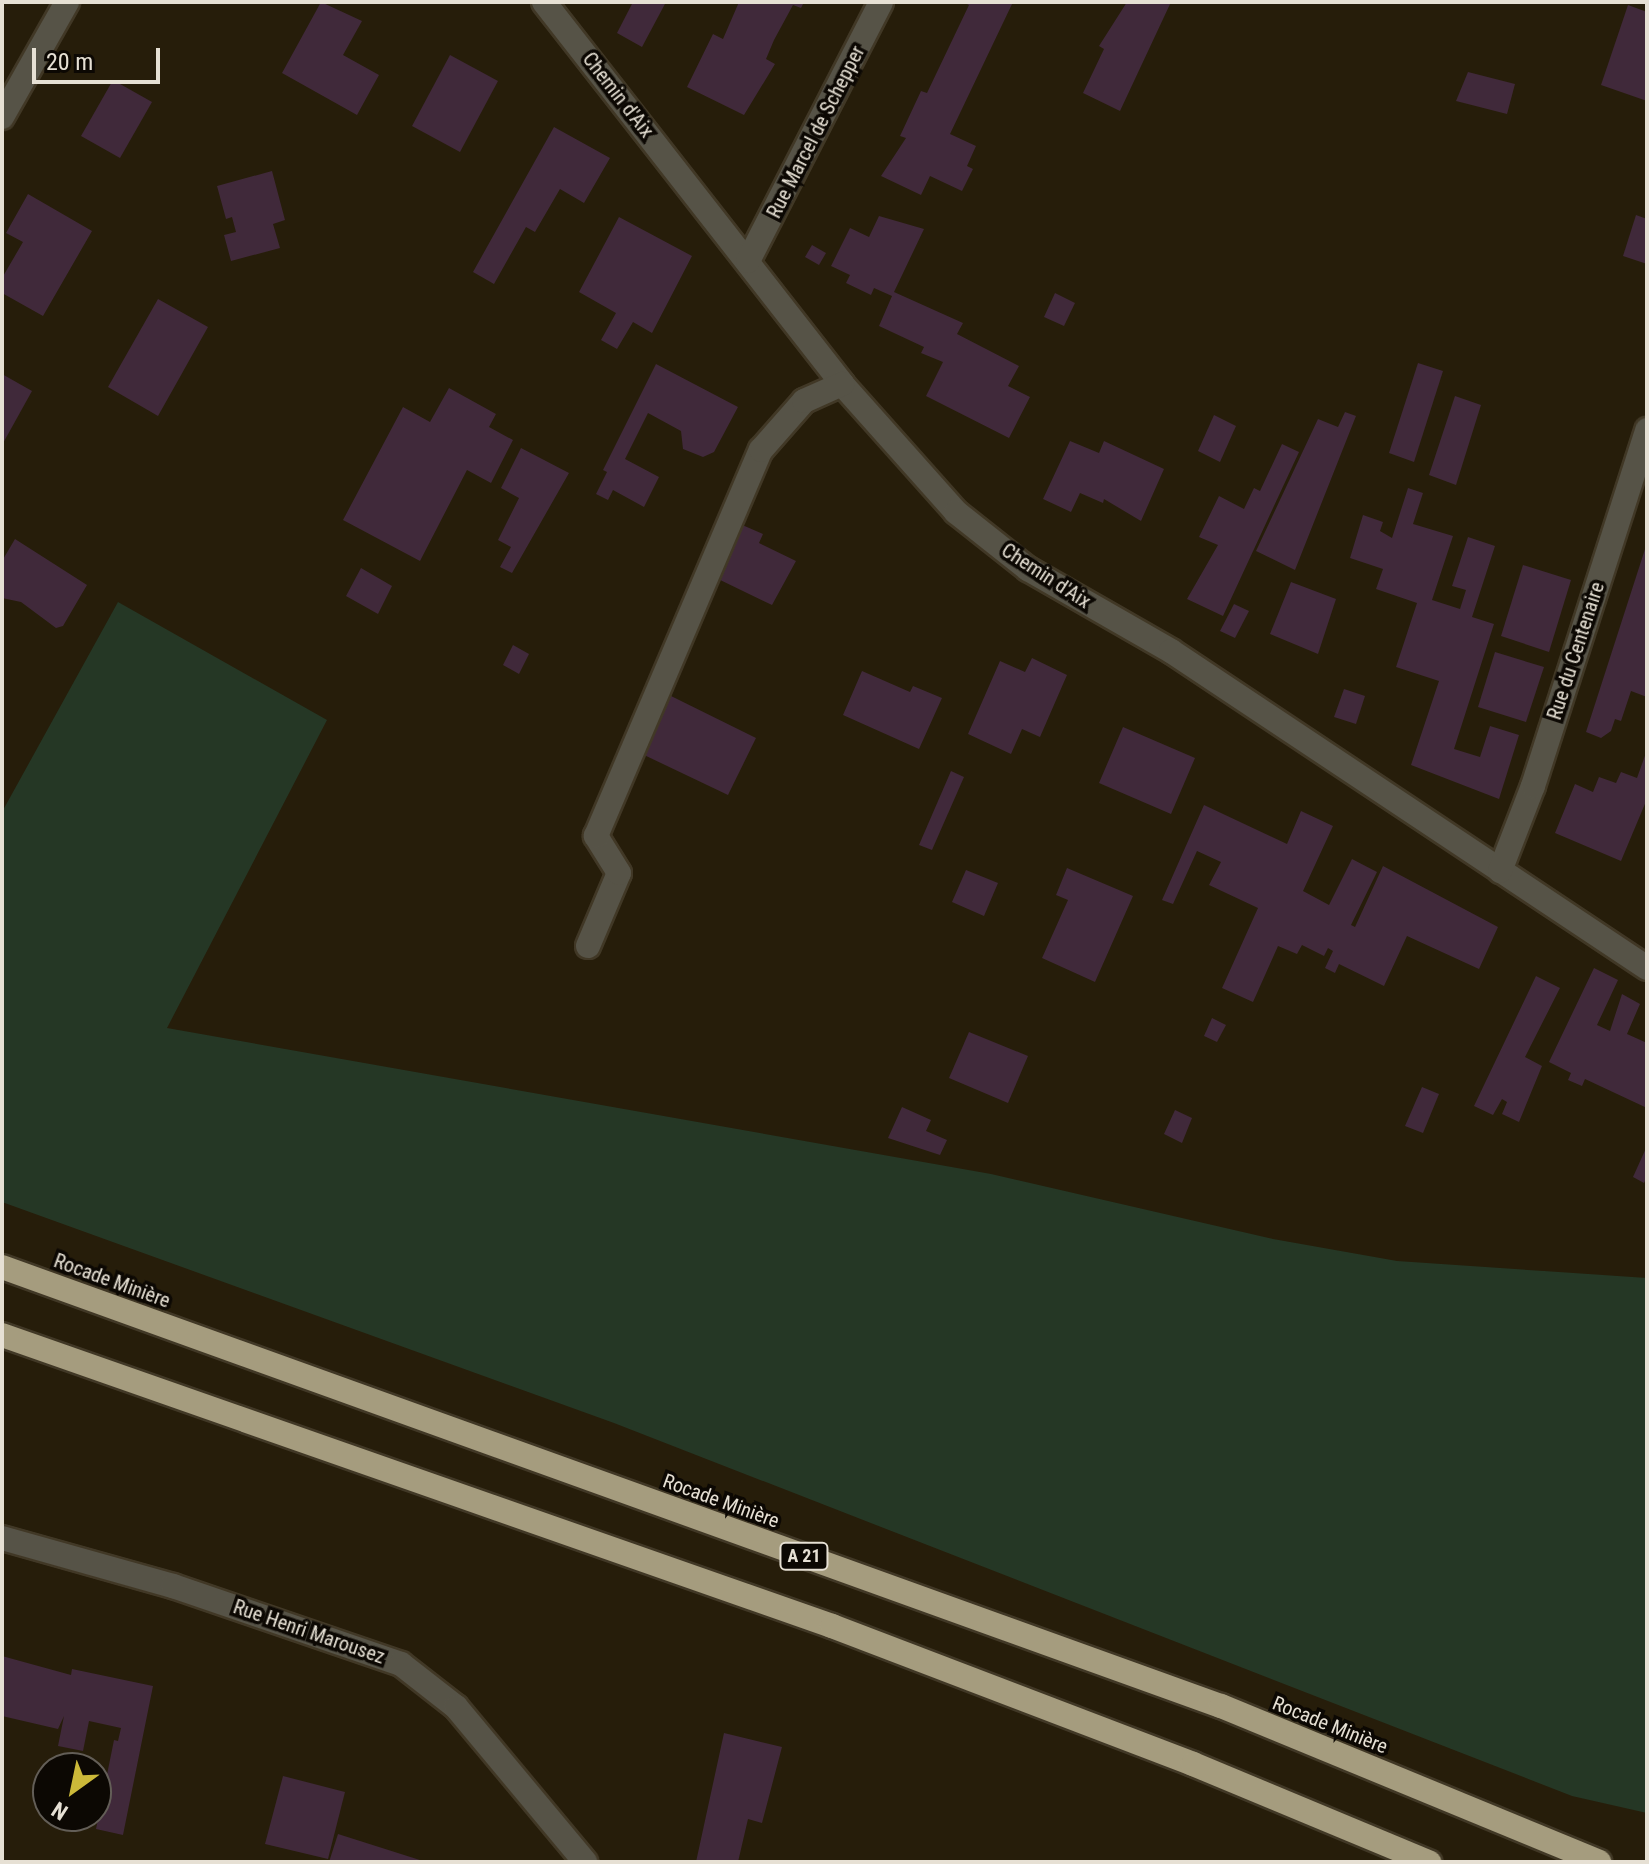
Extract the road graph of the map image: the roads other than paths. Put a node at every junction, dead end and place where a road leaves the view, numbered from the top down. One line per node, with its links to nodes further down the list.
1 (67, 2): 4 (street)
2 (544, 2): 5 (street, Chemin d'Aix)
3 (881, 2): 5 (street, Rue Marcel de Schepper)
4 (2, 117)
5 (748, 261): 6 (street, Chemin d'Aix)
6 (842, 384): 8 (street, Chemin d'Aix); 9 (street)
7 (1647, 430): 8 (street, Rue du Centenaire)
8 (1500, 871): 10 (street, Chemin d'Aix)
9 (588, 946)
10 (1647, 968)
11 (2, 1267): 16 (highway, Rocade Minière / A 21)
12 (2, 1335): 15 (highway)
13 (2, 1538): 14 (street, Rue Henri Marousez)
14 (585, 1862)
15 (1429, 1862)
16 (1599, 1862)

